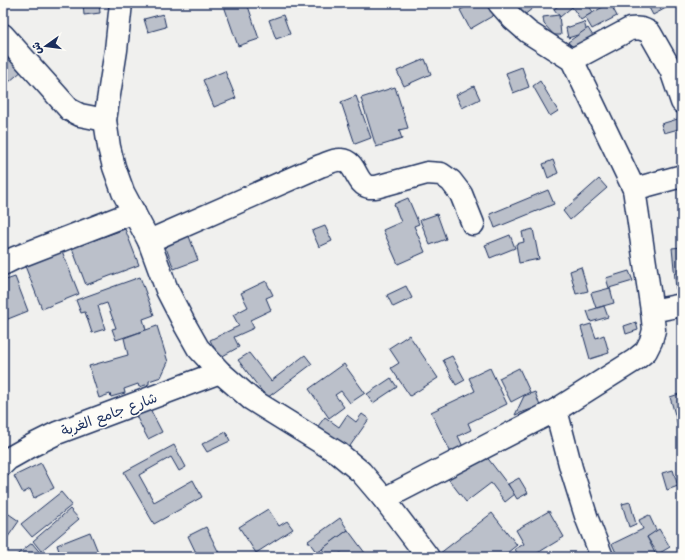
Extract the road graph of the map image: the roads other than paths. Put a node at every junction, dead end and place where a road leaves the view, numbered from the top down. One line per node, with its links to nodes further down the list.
1 (121, 3): 6 (street)
2 (499, 3): 4 (street)
3 (3, 35): 6 (street)
4 (572, 60): 5 (street); 8 (street)
5 (682, 102)
6 (105, 120): 9 (street)
7 (682, 176): 8 (street)
8 (634, 189): 14 (street)
9 (134, 212): 11 (street); 12 (street)
10 (473, 224): 11 (street)
11 (149, 241): 15 (street)
12 (3, 264)
13 (682, 305): 14 (street)
14 (652, 311): 16 (street)
15 (220, 372): 17 (street, شارع جامع الغربة); 18 (street)
16 (556, 410): 18 (street); 20 (street)
17 (3, 464)
18 (384, 500): 19 (street)
19 (428, 557)
20 (602, 557)

